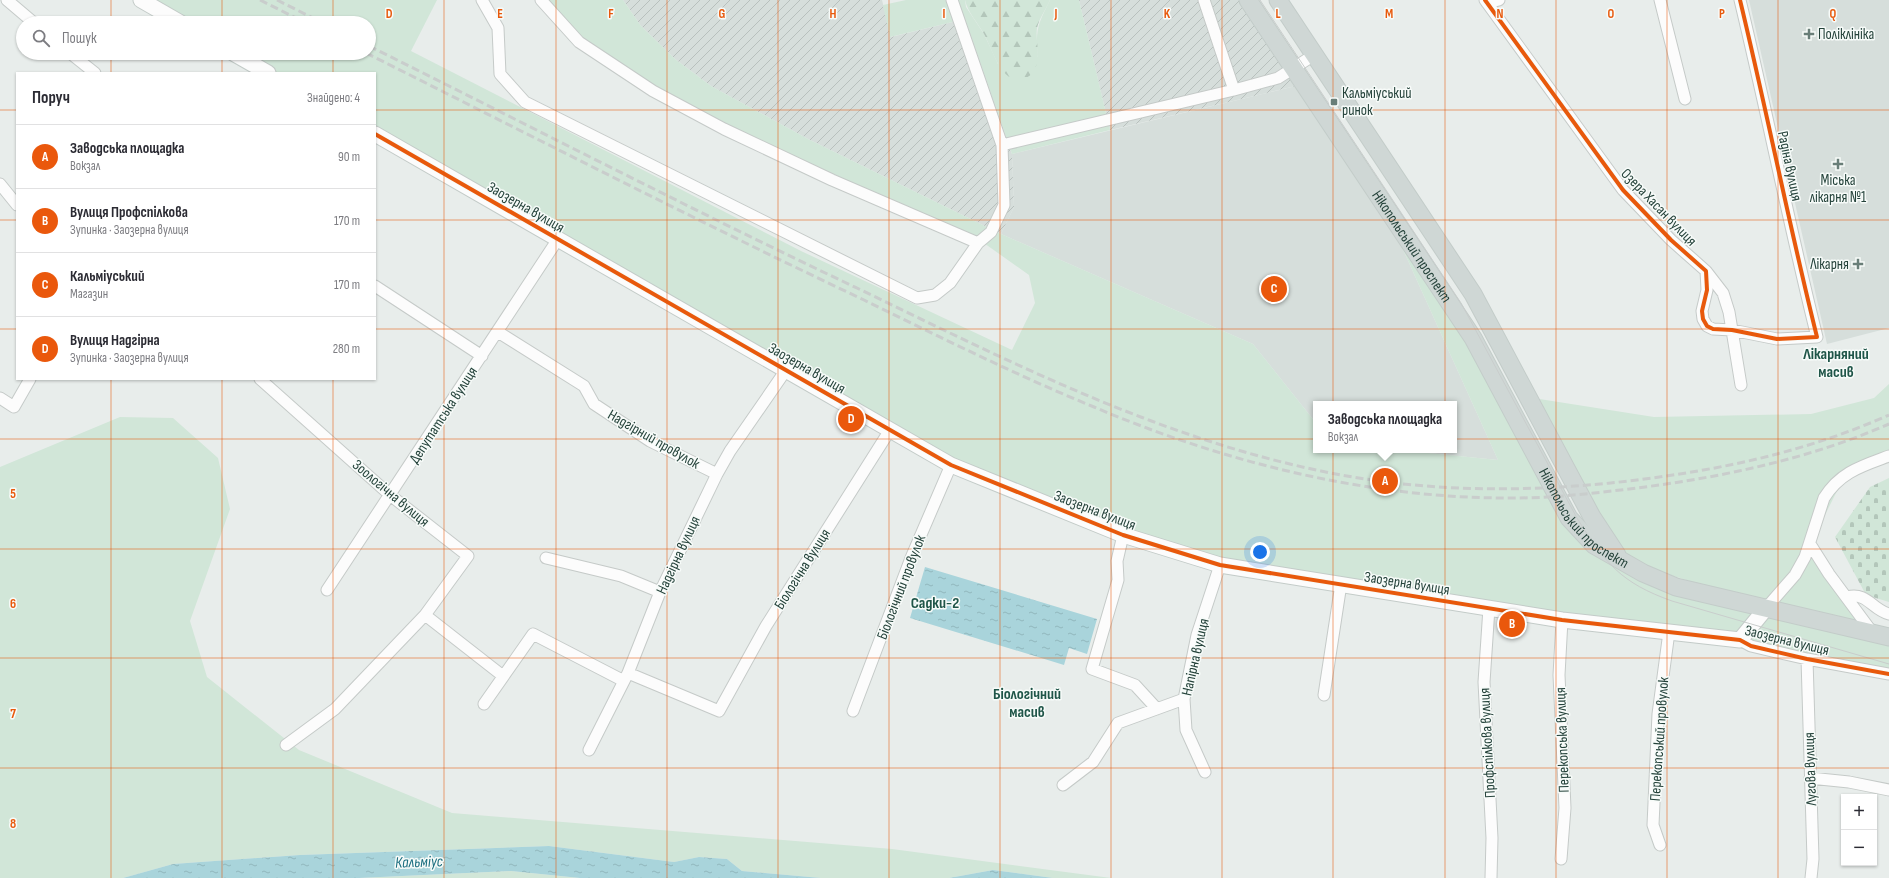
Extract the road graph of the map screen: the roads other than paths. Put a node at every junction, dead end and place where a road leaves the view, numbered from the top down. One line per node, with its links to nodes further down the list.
1 (7, 0): 13 (street)
2 (141, 0): 14 (street)
3 (482, 0): 28 (street)
4 (541, 0): 28 (street)
5 (952, 0): 24 (street)
6 (1204, 0): 21 (street)
7 (1248, 0): 18 (main road, Нікопольський проспект)
8 (1278, 0): 15 (main road, Нікопольський проспект)
9 (1499, 0): 12 (street)
10 (1660, 0): 22 (street)
11 (1740, 0): 31 (street, Радіна вулиця)
12 (1486, 2): 29 (street, Озера Хасан вулиця)
13 (26, 16)
14 (169, 16)
15 (1314, 55): 18 (street); 47 (main road, Нікопольський проспект)
16 (79, 60): 19 (street)
17 (245, 60): 20 (street)
18 (1294, 68): 21 (street); 47 (main road, Нікопольський проспект)
19 (94, 72)
20 (266, 72)
21 (1234, 90): 24 (street)
22 (1684, 98)
23 (376, 135): 27 (street, Заозерна вулиця)
24 (1002, 146): 28 (street)
25 (0, 184): 26 (street)
26 (16, 204)
27 (558, 240): 32 (street, Депутатська вулиця); 34 (street, Заозерна вулиця)
28 (978, 243)
29 (1706, 271): 31 (street, Озера Хасан вулиця); 31 (street)
30 (376, 287): 33 (street)
31 (1732, 330): 37 (street, Озера Хасан вулиця)
32 (498, 332): 33 (street, Депутатська вулиця); 42 (street, Надгірний провулок)
33 (482, 356): 43 (street, Депутатська вулиця)
34 (786, 370): 39 (street, Заозерна вулиця); 42 (street, Надгірна вулиця)
35 (29, 380): 38 (street)
36 (261, 380): 43 (street, Зоологічна вулиця)
37 (1741, 385)
38 (0, 398)
39 (890, 430): 41 (street, Заозерна вулиця); 65 (street, Біологічна вулиця)
40 (1889, 456): 45 (street)
41 (951, 465): 44 (street, Заозерна вулиця); 70 (street, Біологічний провулок)
42 (717, 474): 51 (street, Надгірна вулиця)
43 (390, 495): 50 (street, Депутатська вулиця); 56 (street, Зоологічна вулиця)
44 (1123, 535): 48 (street, Заозерна вулиця); 69 (street)
45 (1810, 544): 52 (street); 53 (street)
46 (546, 558): 51 (street)
47 (1621, 560): 53 (main road, Заозерна вулиця)
48 (1220, 565): 49 (street, Заозерна вулиця); 67 (street, Напірна вулиця)
49 (1341, 584): 54 (street, Заозерна вулиця); 66 (street)
50 (327, 590)
51 (660, 592): 65 (street, Надгірна вулиця)
52 (1847, 597): 55 (street); 59 (street)
53 (1767, 607): 59 (main road, Заозерна вулиця); 61 (street, Заозерна вулиця)
54 (1489, 608): 57 (street, Заозерна вулиця); 79 (street, Профспілкова вулиця)
55 (1889, 614)
56 (425, 615): 64 (street); 71 (street, Зоологічна вулиця)
57 (1562, 620): 58 (street, Заозерна вулиця); 78 (street, Перекопська вулиця)
58 (1669, 632): 61 (street, Заозерна вулиця); 77 (street, Перекопський провулок)
59 (1872, 632): 60 (main road, Заозерна вулиця)
60 (1889, 636)
61 (1740, 640): 62 (street, Заозерна вулиця)
62 (1807, 659): 63 (street, Заозерна вулиця); 74 (street, Лугова вулиця)
63 (1889, 674)
64 (503, 676): 65 (street); 68 (street)
65 (626, 677): 72 (street, Надгірна вулиця)
66 (1324, 695)
67 (1184, 699): 69 (street); 73 (street, Напірна вулиця)
68 (484, 704)
69 (1157, 709): 75 (street)
70 (852, 710)
71 (286, 745)
72 (589, 750)
73 (1205, 772)
74 (1810, 778): 76 (street); 80 (street, Лугова вулиця)
75 (1063, 785)
76 (1889, 790)
77 (1660, 845)
78 (1561, 859)
79 (1491, 878)
80 (1811, 878)

